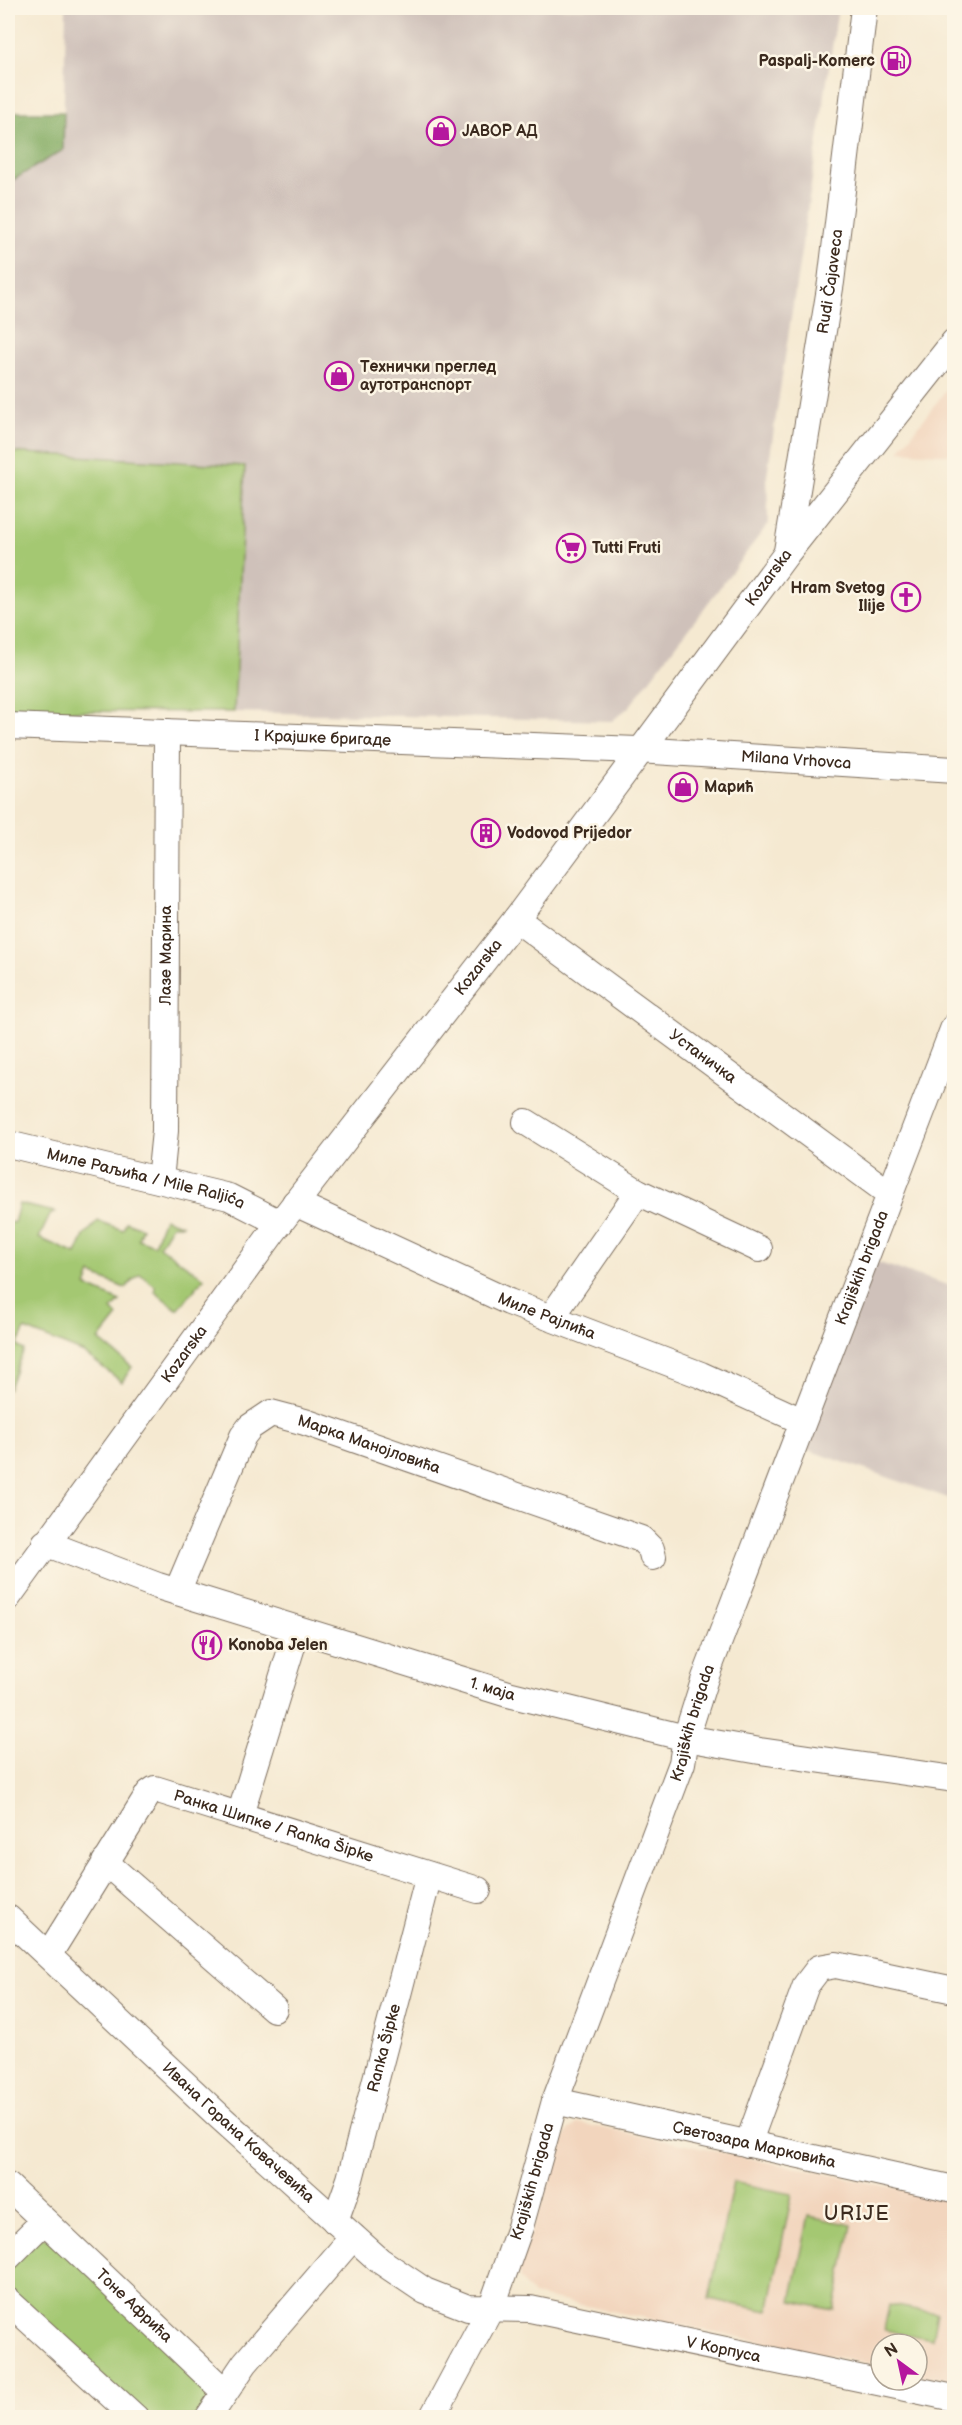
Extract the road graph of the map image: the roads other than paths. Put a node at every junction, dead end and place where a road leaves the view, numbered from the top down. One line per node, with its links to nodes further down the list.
1 (864, 8): 3 (street, Rudi Čajaveca)
2 (954, 342): 3 (street, Kozarska)
3 (787, 553): 6 (street, Kozarska)
4 (8, 726): 5 (street, I Крајшке бригаде)
5 (166, 732): 6 (street, I Крајшке бригаде); 12 (street, Лазе Марина)
6 (638, 750): 7 (street, Milana Vrhovca); 8 (street, Kozarska)
7 (954, 770)
8 (516, 919): 14 (street, Устаничка); 15 (street, Kozarska)
9 (954, 1027): 14 (street, Krajiških brigada)
10 (526, 1122): 13 (street)
11 (8, 1144): 12 (street, Миле Раљића / Mile Raljića)
12 (160, 1180): 15 (street, Миле Раљића / Mile Raljića)
13 (638, 1192): 16 (street); 17 (street)
14 (890, 1194): 18 (street, Krajiških brigada)
15 (287, 1213): 17 (street, Миле Рајлића); 19 (street, Kozarska)
16 (759, 1249)
17 (550, 1318): 18 (street, Миле Рајлића)
18 (802, 1421): 24 (street, Krajiških brigada)
19 (45, 1543): 21 (street, 1. маја); 22 (street, Kozarska)
20 (653, 1557): 21 (street, Марка Манојловића)
21 (177, 1592): 23 (street, 1. маја)
22 (8, 1597)
23 (297, 1630): 24 (street, 1. маја); 26 (street)
24 (686, 1738): 25 (street, 1. маја); 34 (street, Krajiških brigada)
25 (954, 1779)
26 (240, 1815): 27 (street, Ранка Шипке / Ranka Šipke); 28 (street, Ранка Шипке / Ranka Šipke)
27 (105, 1862): 31 (street, Ранка Шипке / Ranka Šipke); 33 (street)
28 (429, 1875): 29 (street, Ранка Шипке / Ranka Šipke); 39 (street, Ranka Šipke)
29 (478, 1890)
30 (8, 1918): 31 (street, Ивана Горана Ковачевића)
31 (49, 1954): 39 (street, Ивана Горана Ковачевића)
32 (954, 1990): 35 (street)
33 (274, 2009)
34 (555, 2101): 35 (street, Светозара Марковића); 42 (street, Krajiških brigada)
35 (748, 2144): 37 (street, Светозара Марковића)
36 (8, 2186): 38 (street, Тоне Афрића)
37 (954, 2189)
38 (44, 2221): 40 (street); 43 (street, Тоне Афрића)
39 (344, 2229): 42 (street, Ивана Горана Ковачевића); 43 (street)
40 (8, 2257)
41 (8, 2301): 45 (street)
42 (492, 2306): 44 (street, V Корпуса); 47 (street, Krajiških brigada)
43 (225, 2392): 46 (street)
44 (954, 2398)
45 (136, 2418)
46 (208, 2418)
47 (432, 2418)

